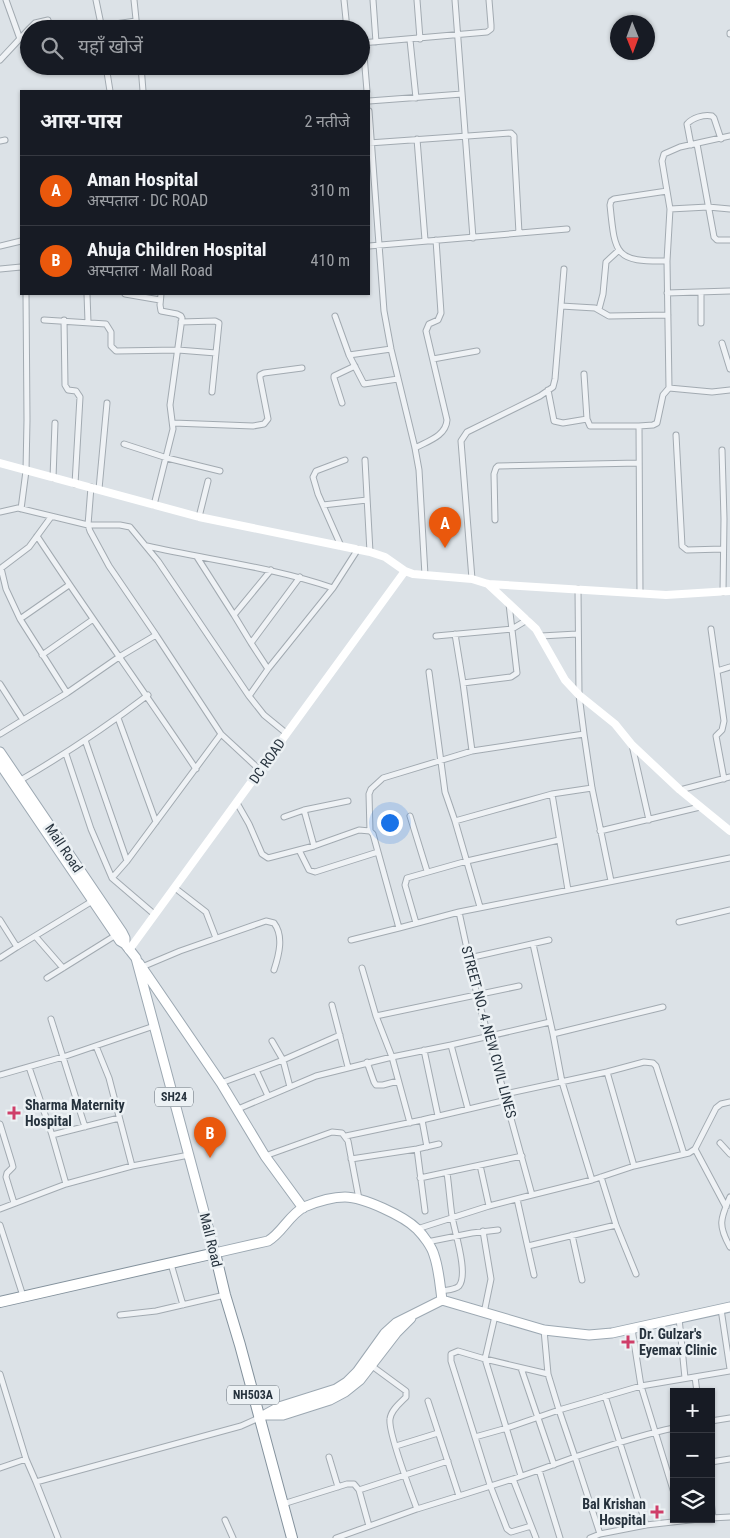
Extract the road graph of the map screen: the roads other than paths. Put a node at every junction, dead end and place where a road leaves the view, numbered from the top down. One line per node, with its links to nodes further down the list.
1 (6, 0): 13 (street)
2 (96, 0): 9 (street)
3 (134, 0): 10 (street)
4 (344, 0): 11 (street)
5 (373, 0): 17 (street)
6 (417, 0): 14 (street)
7 (455, 0): 12 (street)
8 (489, 0): 12 (street)
9 (100, 20)
10 (136, 20)
11 (346, 20)
12 (457, 36): 14 (street); 25 (street)
13 (20, 39): 18 (street)
14 (420, 39): 15 (street)
15 (410, 40): 17 (street); 26 (street)
16 (370, 42): 17 (street)
17 (376, 42)
18 (0, 60)
19 (107, 75): 22 (street)
20 (142, 75): 23 (street)
21 (365, 75): 24 (street)
22 (110, 90)
23 (143, 90)
24 (367, 90)
25 (462, 94): 26 (street); 28 (street)
26 (416, 98): 27 (street)
27 (370, 101)
28 (465, 135): 31 (street); 39 (street); 40 (street)
29 (730, 136): 30 (street)
30 (720, 138): 33 (street); 33 (street)
31 (417, 139): 32 (street); 41 (street)
32 (370, 143): 45 (street)
33 (694, 144): 34 (street); 35 (street)
34 (667, 191): 36 (street); 48 (street)
35 (708, 207): 36 (street); 37 (street); 43 (street)
36 (670, 209): 49 (street)
37 (730, 209)
38 (567, 229): 39 (street)
39 (520, 233): 40 (street)
40 (473, 238): 42 (street)
41 (425, 240): 42 (street); 45 (street)
42 (436, 240): 75 (street)
43 (730, 240)
44 (20, 241): 46 (street)
45 (378, 245): 47 (street); 70 (street)
46 (0, 246)
47 (370, 246)
48 (619, 250): 49 (street); 61 (street)
49 (667, 261): 55 (street)
50 (20, 267): 51 (street)
51 (0, 269)
52 (564, 269): 60 (street)
53 (730, 291): 54 (street)
54 (702, 292): 55 (street); 68 (street)
55 (668, 293): 63 (street)
56 (26, 295): 100 (street)
57 (87, 295): 66 (street)
58 (127, 295): 59 (street)
59 (160, 297): 67 (street)
60 (561, 306): 61 (street); 82 (street)
61 (598, 309): 63 (street)
62 (335, 316): 74 (street)
63 (668, 316): 81 (street)
64 (44, 320): 65 (street)
65 (64, 320): 66 (street); 104 (street)
66 (88, 322): 71 (street)
67 (181, 322): 71 (street); 73 (street)
68 (701, 323)
69 (722, 343): 78 (street)
70 (391, 349): 74 (street); 80 (street)
71 (178, 350): 73 (street); 89 (street)
72 (477, 351): 75 (street)
73 (216, 353): 84 (street)
74 (350, 355): 76 (street)
75 (433, 359): 93 (street)
76 (355, 366): 80 (street); 86 (street)
77 (302, 368): 89 (street)
78 (730, 369)
79 (584, 374): 87 (street)
80 (398, 379): 93 (street)
81 (669, 388): 83 (street); 90 (street)
82 (548, 390): 87 (street); 128 (street)
83 (730, 390)
84 (212, 392)
85 (107, 403): 105 (street)
86 (342, 403)
87 (587, 419): 90 (street)
88 (55, 423): 102 (street)
89 (173, 423): 95 (street)
90 (639, 426): 99 (street)
91 (676, 435): 120 (street)
92 (124, 444): 95 (street)
93 (416, 448): 126 (street)
94 (722, 450): 113 (street)
95 (167, 458): 101 (street); 107 (street)
96 (345, 460): 108 (street)
97 (365, 460): 106 (street)
98 (0, 463): 100 (main road)
99 (639, 463): 114 (street); 134 (street)
100 (26, 471): 102 (main road); 109 (street)
101 (220, 471)
102 (53, 478): 104 (main road)
103 (208, 481): 112 (street)
104 (76, 484): 105 (main road)
105 (95, 488): 107 (main road); 115 (street)
106 (367, 500): 108 (street); 121 (street)
107 (154, 505): 112 (main road)
108 (323, 505): 118 (street)
109 (21, 509): 110 (street); 111 (street)
110 (0, 512)
111 (52, 517): 115 (street); 116 (street)
112 (199, 517): 118 (main road)
113 (727, 519): 120 (street)
114 (495, 520)
115 (88, 525): 117 (street); 144 (street)
116 (37, 536): 123 (street); 130 (street)
117 (146, 546): 122 (street); 159 (street)
118 (342, 546): 119 (main road)
119 (358, 549): 121 (main road); 131 (street)
120 (723, 549): 133 (street)
121 (370, 552): 125 (main road)
122 (196, 557): 124 (street); 136 (street)
123 (0, 569): 137 (street)
124 (271, 570): 127 (street); 136 (street)
125 (405, 571): 126 (main road); 162 (main road, DC ROAD)
126 (425, 575): 128 (main road)
127 (300, 576): 131 (street); 147 (street)
128 (472, 579): 129 (main road)
129 (488, 584): 132 (main road); 135 (main road)
130 (69, 585): 137 (street); 138 (street)
131 (333, 588): 151 (street)
132 (578, 589): 134 (main road); 143 (street)
133 (727, 592): 134 (main road)
134 (640, 593)
135 (508, 604): 139 (main road); 140 (street)
136 (234, 615): 147 (street)
137 (20, 619): 148 (street)
138 (92, 620): 148 (street); 149 (street)
139 (527, 620): 140 (street); 146 (main road)
140 (512, 629): 142 (street); 154 (street)
141 (711, 629): 152 (street)
142 (455, 634): 145 (street); 154 (street)
143 (578, 634): 146 (street); 158 (street)
144 (156, 635): 149 (street); 164 (street)
145 (436, 636)
146 (541, 636): 158 (main road)
147 (251, 643): 151 (street)
148 (42, 655): 156 (street)
149 (119, 657): 156 (street); 157 (street)
150 (730, 666): 152 (street)
151 (268, 669): 159 (street)
152 (717, 670): 176 (street)
153 (429, 672): 171 (street)
154 (463, 683): 168 (street)
155 (0, 684): 161 (street)
156 (67, 693): 161 (street)
157 (148, 695): 160 (street); 173 (street)
158 (579, 695): 165 (street); 167 (main road)
159 (249, 696): 162 (street)
160 (118, 718): 166 (street); 189 (street)
161 (23, 720): 163 (street)
162 (286, 733): 174 (main road, DC ROAD)
163 (0, 734)
164 (221, 734): 173 (street); 174 (street)
165 (584, 734): 168 (street); 178 (street)
166 (85, 740): 170 (street); 198 (street)
167 (632, 745): 179 (main road); 187 (street)
168 (472, 751): 171 (street)
169 (0, 752): 175 (main road, Mall Road / SH24)
170 (66, 754): 177 (street); 201 (street)
171 (440, 760): 188 (street); 190 (street)
172 (0, 764): 175 (main road, Mall Road / SH24)
173 (196, 769): 189 (street)
174 (260, 771): 182 (main road, DC ROAD)
175 (6, 772): 177 (main road, Mall Road / SH24); 205 (main road, Mall Road / SH24)
176 (727, 778): 179 (street)
177 (19, 780): 205 (main road, Mall Road / SH24)
178 (592, 788): 180 (street); 191 (street)
179 (680, 790): 183 (main road)
180 (552, 794): 188 (street); 193 (street)
181 (348, 801): 184 (street)
182 (237, 803): 195 (street); 203 (main road, DC ROAD)
183 (700, 807): 187 (street); 192 (main road)
184 (304, 810): 186 (street); 194 (street)
185 (410, 816): 200 (street)
186 (284, 817)
187 (649, 820): 191 (street)
188 (455, 821): 199 (street)
189 (156, 822): 198 (street)
190 (370, 831): 194 (street); 196 (street)
191 (600, 831): 202 (street)
192 (730, 831)
193 (559, 840): 199 (street); 204 (street)
194 (314, 846): 195 (street)
195 (299, 850): 196 (street)
196 (378, 852): 213 (street)
197 (730, 858): 202 (street)
198 (127, 861): 201 (street)
199 (467, 861): 200 (street); 206 (street)
200 (427, 871): 212 (street)
201 (112, 878): 209 (street)
202 (611, 882): 204 (street)
203 (175, 888): 209 (main road, DC ROAD); 216 (street)
204 (568, 890): 206 (street)
205 (94, 899): 214 (main road, Mall Road / SH24); 215 (street); 221 (main road, Mall Road / SH24)
206 (480, 907): 208 (street)
207 (730, 910): 211 (street)
208 (460, 912): 212 (street); 224 (street, STREET NO. 4 ,NEW CIVIL LINES)
209 (154, 914): 221 (main road, DC ROAD)
210 (0, 920): 220 (street)
211 (679, 922)
212 (416, 923): 213 (street)
213 (398, 928): 217 (street)
214 (116, 935): 221 (main road, Mall Road / SH24); 225 (street)
215 (36, 937): 220 (street); 225 (street)
216 (216, 938): 226 (street); 228 (street)
217 (351, 940)
218 (549, 940): 219 (street)
219 (533, 944): 224 (street); 236 (street)
220 (18, 947): 222 (street)
221 (127, 947): 223 (main road, Mall Road / SH24)
222 (0, 958)
223 (136, 958): 226 (main road); 237 (main road, Mall Road / SH24)
224 (469, 958): 231 (street, STREET NO. 4 ,NEW CIVIL LINES)
225 (63, 968): 229 (street)
226 (142, 968): 256 (main road)
227 (362, 968): 234 (street)
228 (274, 970)
229 (47, 978)
230 (519, 986): 231 (street)
231 (477, 995): 234 (street); 240 (street, STREET NO. 4 ,NEW CIVIL LINES)
232 (332, 1005): 239 (street)
233 (663, 1007): 238 (street)
234 (376, 1016): 245 (street)
235 (51, 1019): 246 (street)
236 (550, 1022): 238 (street); 240 (street)
237 (154, 1026): 243 (street); 280 (main road, Mall Road / SH24)
238 (553, 1034): 255 (street)
239 (340, 1035): 247 (street); 250 (street)
240 (489, 1036): 242 (street); 258 (street, STREET NO. 4 ,NEW CIVIL LINES)
241 (272, 1040): 247 (street)
242 (451, 1045): 244 (street); 263 (street)
243 (96, 1046): 246 (street); 265 (street)
244 (424, 1050): 245 (street); 264 (street)
245 (392, 1056): 248 (street); 254 (street)
246 (63, 1057): 249 (street); 269 (street)
247 (282, 1060): 251 (street); 257 (street)
248 (367, 1062): 250 (street); 254 (street)
249 (29, 1067): 253 (street); 271 (street)
250 (348, 1067): 257 (street)
251 (256, 1070): 256 (street); 259 (street)
252 (607, 1072): 255 (street); 278 (street); 286 (street)
253 (0, 1075)
254 (398, 1081): 267 (street)
255 (562, 1082): 258 (street); 290 (street)
256 (222, 1083): 262 (main road)
257 (290, 1087): 259 (street)
258 (505, 1094): 260 (street, STREET NO. 4 ,NEW CIVIL LINES)
259 (268, 1096): 262 (street)
260 (506, 1100): 263 (street); 282 (street, STREET NO. 4 ,NEW CIVIL LINES)
261 (730, 1102): 277 (street)
262 (238, 1109): 281 (main road)
263 (468, 1109): 264 (street)
264 (438, 1116): 266 (street)
265 (119, 1118): 269 (street); 285 (street)
266 (422, 1120): 267 (street); 275 (street)
267 (410, 1123): 272 (street)
268 (0, 1124): 270 (street)
269 (85, 1127): 271 (street)
270 (1, 1132): 296 (street)
271 (52, 1135): 291 (street)
272 (346, 1136): 281 (street); 283 (street)
273 (720, 1143): 279 (street)
274 (438, 1144): 275 (street)
275 (427, 1147): 276 (street)
276 (417, 1149): 283 (street); 289 (street)
277 (695, 1149): 278 (street); 298 (street)
278 (684, 1154): 286 (street)
279 (730, 1154)
280 (189, 1155): 285 (street); 313 (main road, Mall Road / SH24)
281 (265, 1156): 300 (main road)
282 (522, 1156): 284 (street); 292 (street, STREET NO. 4 ,NEW CIVIL LINES)
283 (351, 1158): 294 (street)
284 (480, 1165): 287 (street); 297 (street)
285 (132, 1166): 291 (street)
286 (634, 1166): 288 (street)
287 (447, 1173): 289 (street); 302 (street)
288 (601, 1177): 290 (street); 304 (street)
289 (420, 1178): 301 (street)
290 (592, 1180): 292 (street)
291 (66, 1184): 296 (street)
292 (532, 1195): 295 (street)
293 (730, 1198): 298 (street)
294 (359, 1199): 300 (main road); 305 (main road)
295 (517, 1200): 297 (street); 312 (street)
296 (14, 1204): 299 (street)
297 (489, 1206): 302 (street)
298 (726, 1207): 311 (street)
299 (0, 1208)
300 (303, 1208): 313 (main road)
301 (425, 1211)
302 (452, 1218): 305 (street); 309 (street)
303 (0, 1225): 320 (street)
304 (616, 1225): 308 (street); 315 (street)
305 (417, 1229): 310 (main road)
306 (498, 1230): 307 (street)
307 (483, 1232): 309 (street); 324 (street)
308 (572, 1235): 312 (street); 317 (street)
309 (457, 1236): 310 (street); 319 (street)
310 (427, 1242): 319 (main road)
311 (730, 1245)
312 (528, 1246): 316 (street)
313 (215, 1253): 314 (highway); 318 (highway, Mall Road / NH503A)
314 (172, 1264): 320 (highway); 322 (street)
315 (636, 1274)
316 (534, 1275)
317 (582, 1280)
318 (225, 1295): 322 (street); 344 (highway, Mall Road / NH503A)
319 (441, 1295): 324 (main road); 326 (main road)
320 (23, 1296): 321 (highway)
321 (0, 1302)
322 (183, 1305): 325 (street)
323 (726, 1308): 328 (main road); 334 (street)
324 (484, 1313): 327 (main road)
325 (120, 1314)
326 (415, 1314): 332 (main road); 344 (main road)
327 (495, 1316): 330 (main road); 331 (street)
328 (679, 1318): 329 (main road); 338 (street)
329 (632, 1329): 330 (main road); 339 (street)
330 (544, 1330): 336 (street)
331 (485, 1359): 333 (street); 348 (street); 352 (street)
332 (372, 1366): 344 (main road); 354 (street)
333 (521, 1368): 336 (street); 345 (street)
334 (730, 1370): 337 (street)
335 (0, 1374): 357 (street)
336 (548, 1374): 343 (street)
337 (695, 1377): 338 (street); 340 (street)
338 (685, 1378): 339 (street)
339 (641, 1386): 341 (street); 350 (street)
340 (696, 1388)
341 (605, 1396): 343 (street); 353 (street)
342 (428, 1401): 351 (street)
343 (559, 1410): 345 (street); 356 (street)
344 (263, 1417): 368 (street); 373 (highway, Mall Road / NH503A)
345 (537, 1418): 348 (street); 361 (street)
346 (730, 1418): 347 (street)
347 (715, 1420)
348 (507, 1428): 352 (street); 365 (street)
349 (670, 1429): 350 (street)
350 (655, 1432): 353 (street); 367 (street)
351 (438, 1433): 354 (street); 359 (street)
352 (475, 1437): 369 (street)
353 (620, 1442): 356 (street); 379 (street)
354 (396, 1446): 364 (street)
355 (329, 1457): 370 (street)
356 (575, 1457): 361 (street); 382 (street)
357 (26, 1459): 362 (street); 368 (street)
358 (730, 1459): 360 (street)
359 (448, 1461): 364 (street); 372 (street)
360 (715, 1461)
361 (554, 1465): 363 (street)
362 (0, 1468)
363 (539, 1470): 365 (street); 388 (street)
364 (406, 1475): 371 (street); 374 (street)
365 (521, 1476): 366 (street)
366 (513, 1479): 369 (street); 381 (street)
367 (670, 1480)
368 (36, 1482): 383 (street)
369 (490, 1485): 372 (street); 381 (street)
370 (338, 1487): 371 (street); 373 (street)
371 (359, 1490): 380 (street)
372 (459, 1496): 374 (street)
373 (283, 1504): 385 (highway, Mall Road / NH503A)
374 (417, 1509): 380 (street)
375 (730, 1517): 376 (street)
376 (715, 1518)
377 (225, 1520): 384 (street)
378 (670, 1522): 379 (street)
379 (646, 1525): 382 (street)
380 (368, 1526): 386 (street)
381 (531, 1526): 387 (street)
382 (600, 1534): 389 (street)
383 (58, 1538)
384 (232, 1538)
385 (292, 1538)
386 (336, 1538)
387 (536, 1538)
388 (560, 1538)
389 (590, 1538)

